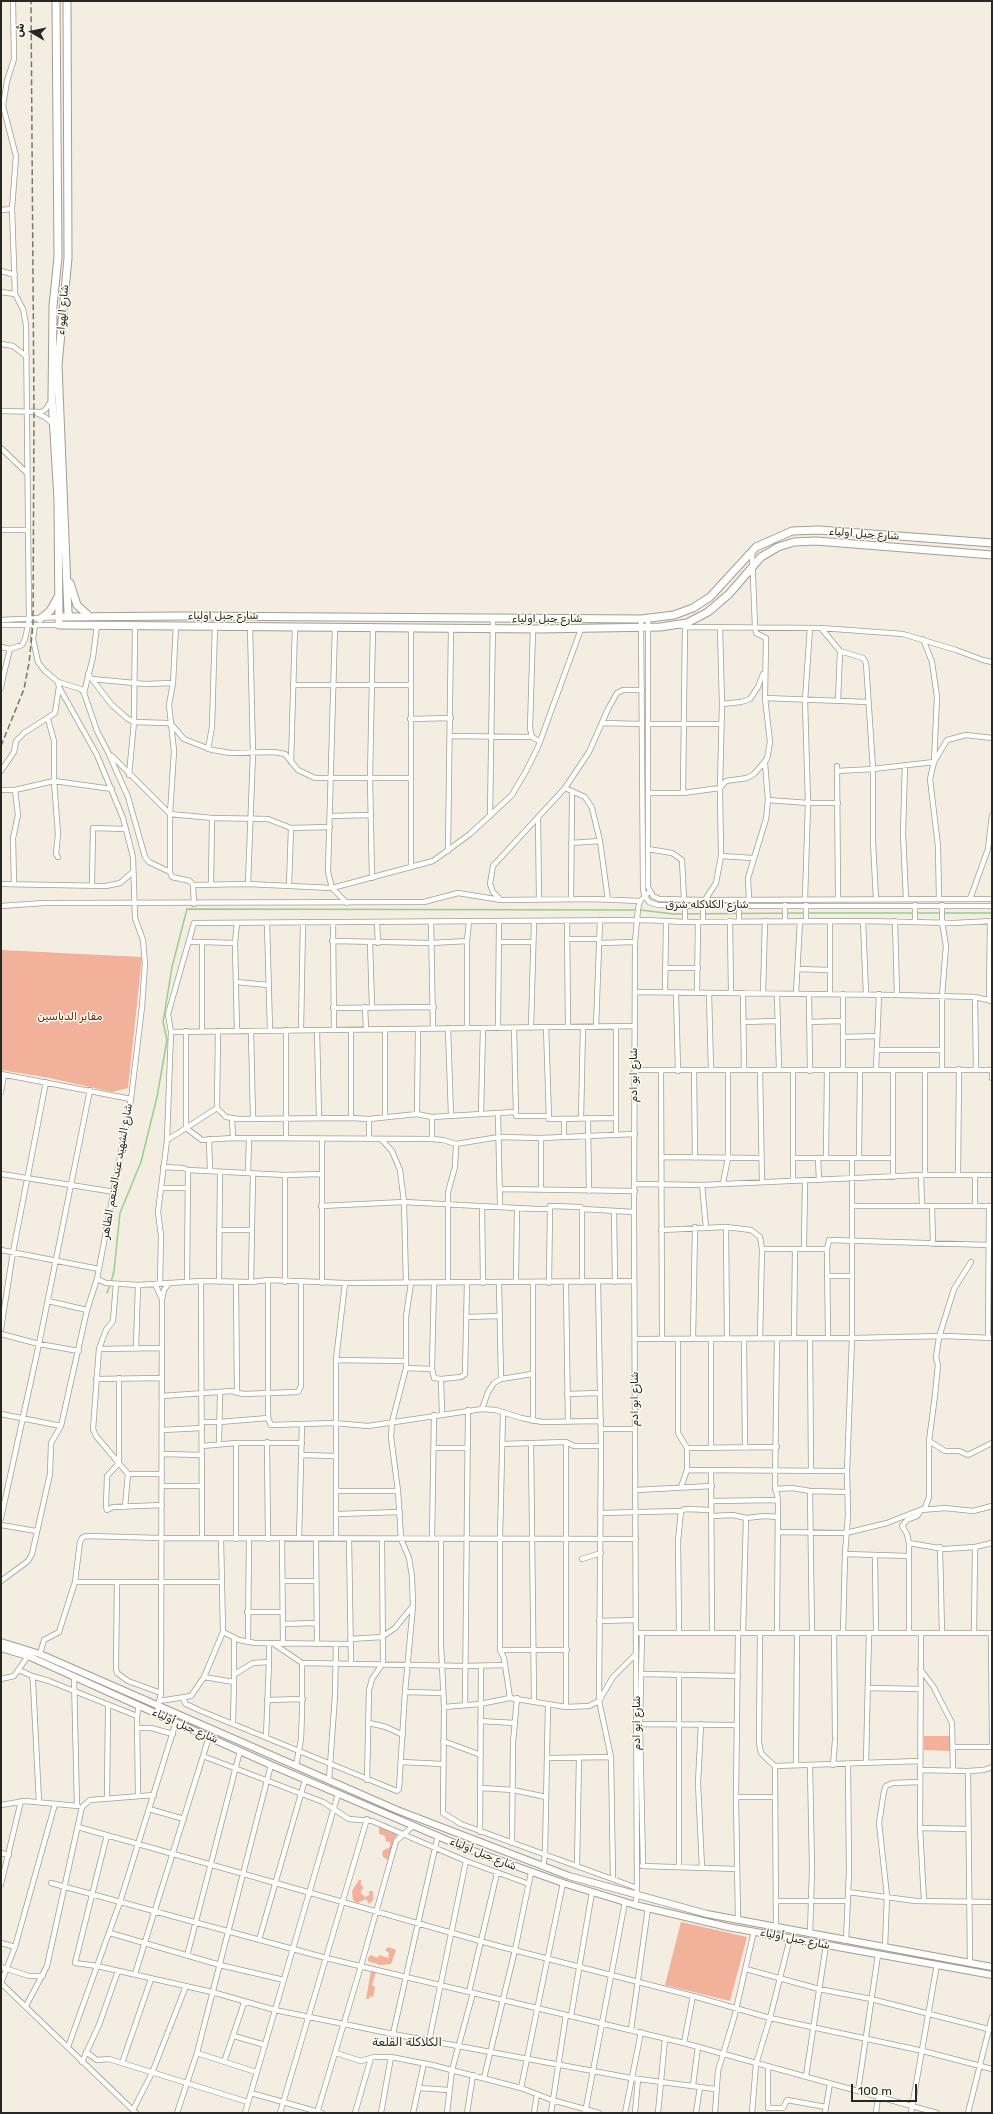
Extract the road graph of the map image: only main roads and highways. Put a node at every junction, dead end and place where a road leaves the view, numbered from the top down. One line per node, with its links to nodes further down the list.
1 (56, 1): 6 (highway, شارع الهواء)
2 (67, 1): 5 (highway, شارع الهواء)
3 (992, 543): 7 (highway, شارع جبل اولياء)
4 (992, 555): 11 (highway, شارع جبل اولياء)
5 (67, 571): 7 (highway); 8 (highway, شارع الهواء)
6 (59, 597): 9 (highway); 10 (highway, شارع الهواء)
7 (89, 616): 8 (highway, شارع جبل اولياء)
8 (71, 617): 10 (highway, شارع جبل اولياء); 11 (highway)
9 (40, 619)
10 (59, 621): 11 (highway, شارع جبل اولياء)
11 (70, 625)
12 (1, 1642): 14 (main road, شارع جبل أولياء)
13 (1, 1648): 15 (main road, شارع جبل أولياء)
14 (992, 1967)
15 (992, 1975)

